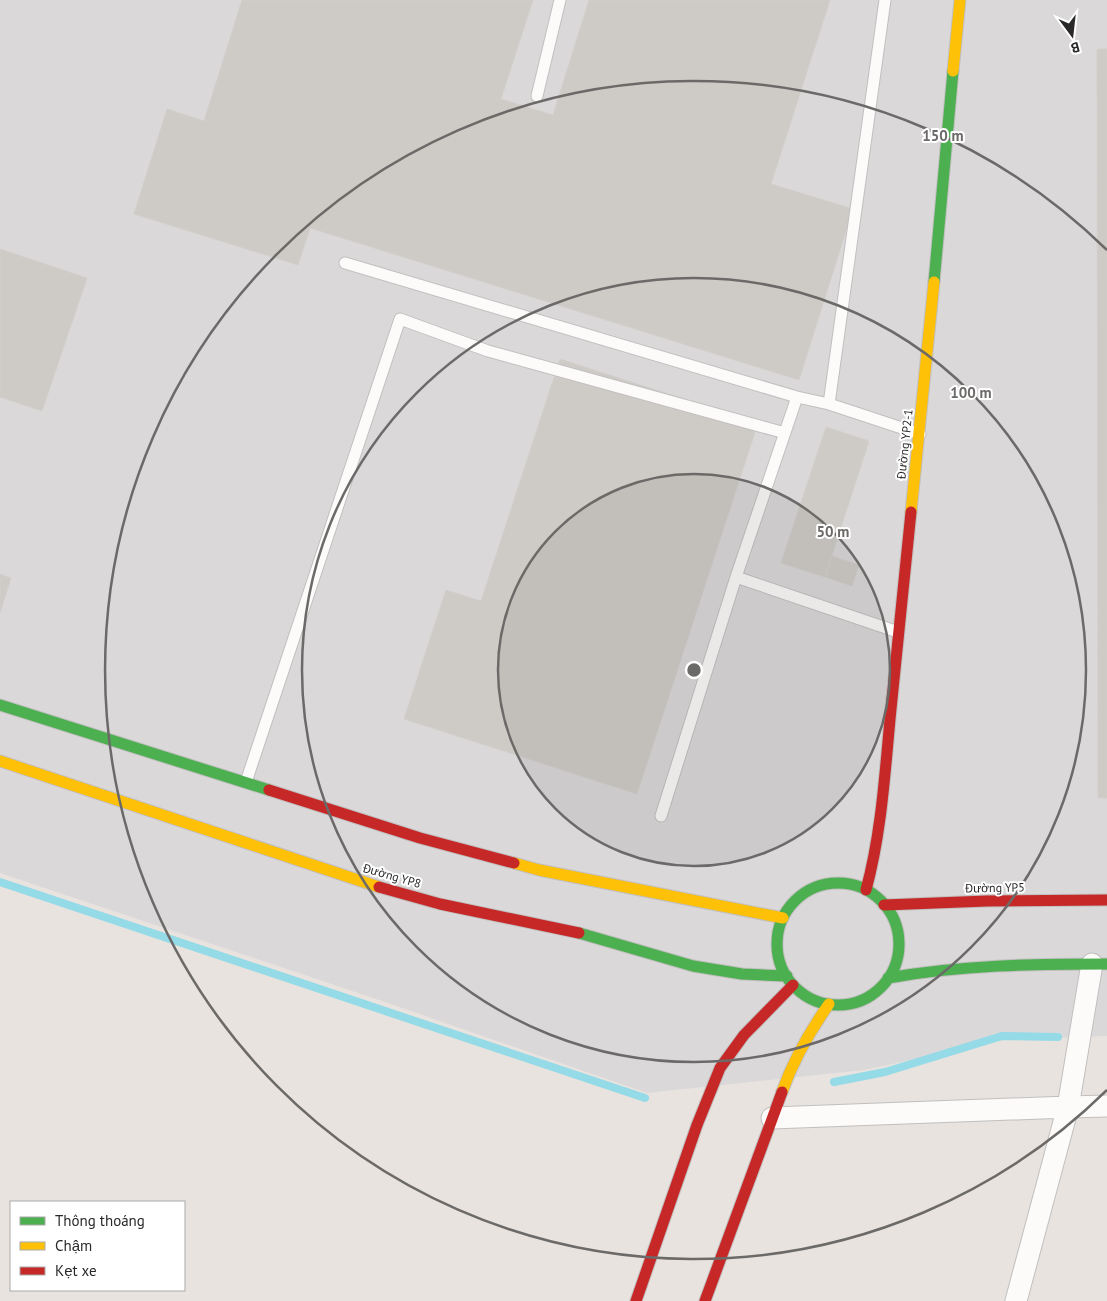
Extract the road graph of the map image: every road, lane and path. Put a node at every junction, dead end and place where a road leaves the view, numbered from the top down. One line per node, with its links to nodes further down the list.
1 (560, 0): 4 (lane)
2 (885, 0): 7 (lane)
3 (960, 0): 9 (main road, Đường YP2-1)
4 (537, 96)
5 (345, 263): 6 (lane)
6 (797, 398): 7 (lane); 8 (lane)
7 (830, 404): 9 (lane)
8 (785, 433): 10 (lane); 14 (lane)
9 (920, 434): 11 (main road, Đường YP2-1)
10 (736, 577): 11 (lane); 15 (lane)
11 (898, 632): 16 (main road, Đường YP2-1)
12 (0, 705): 14 (main road)
13 (0, 761): 22 (main road, Đường YP8)
14 (245, 784): 19 (main road)
15 (660, 816)
16 (866, 890): 18 (main road); 19 (main road)
17 (1107, 900): 18 (main road, Đường YP5)
18 (884, 905): 21 (main road)
19 (783, 918): 22 (main road)
20 (1099, 964): 21 (main road); 24 (street)
21 (888, 978): 23 (main road)
22 (790, 981): 23 (main road); 27 (main road)
23 (829, 1004): 26 (main road)
24 (1068, 1106): 25 (street); 26 (street); 29 (street)
25 (1107, 1106)
26 (772, 1118): 28 (main road)
27 (636, 1301)
28 (705, 1301)
29 (1016, 1301)

